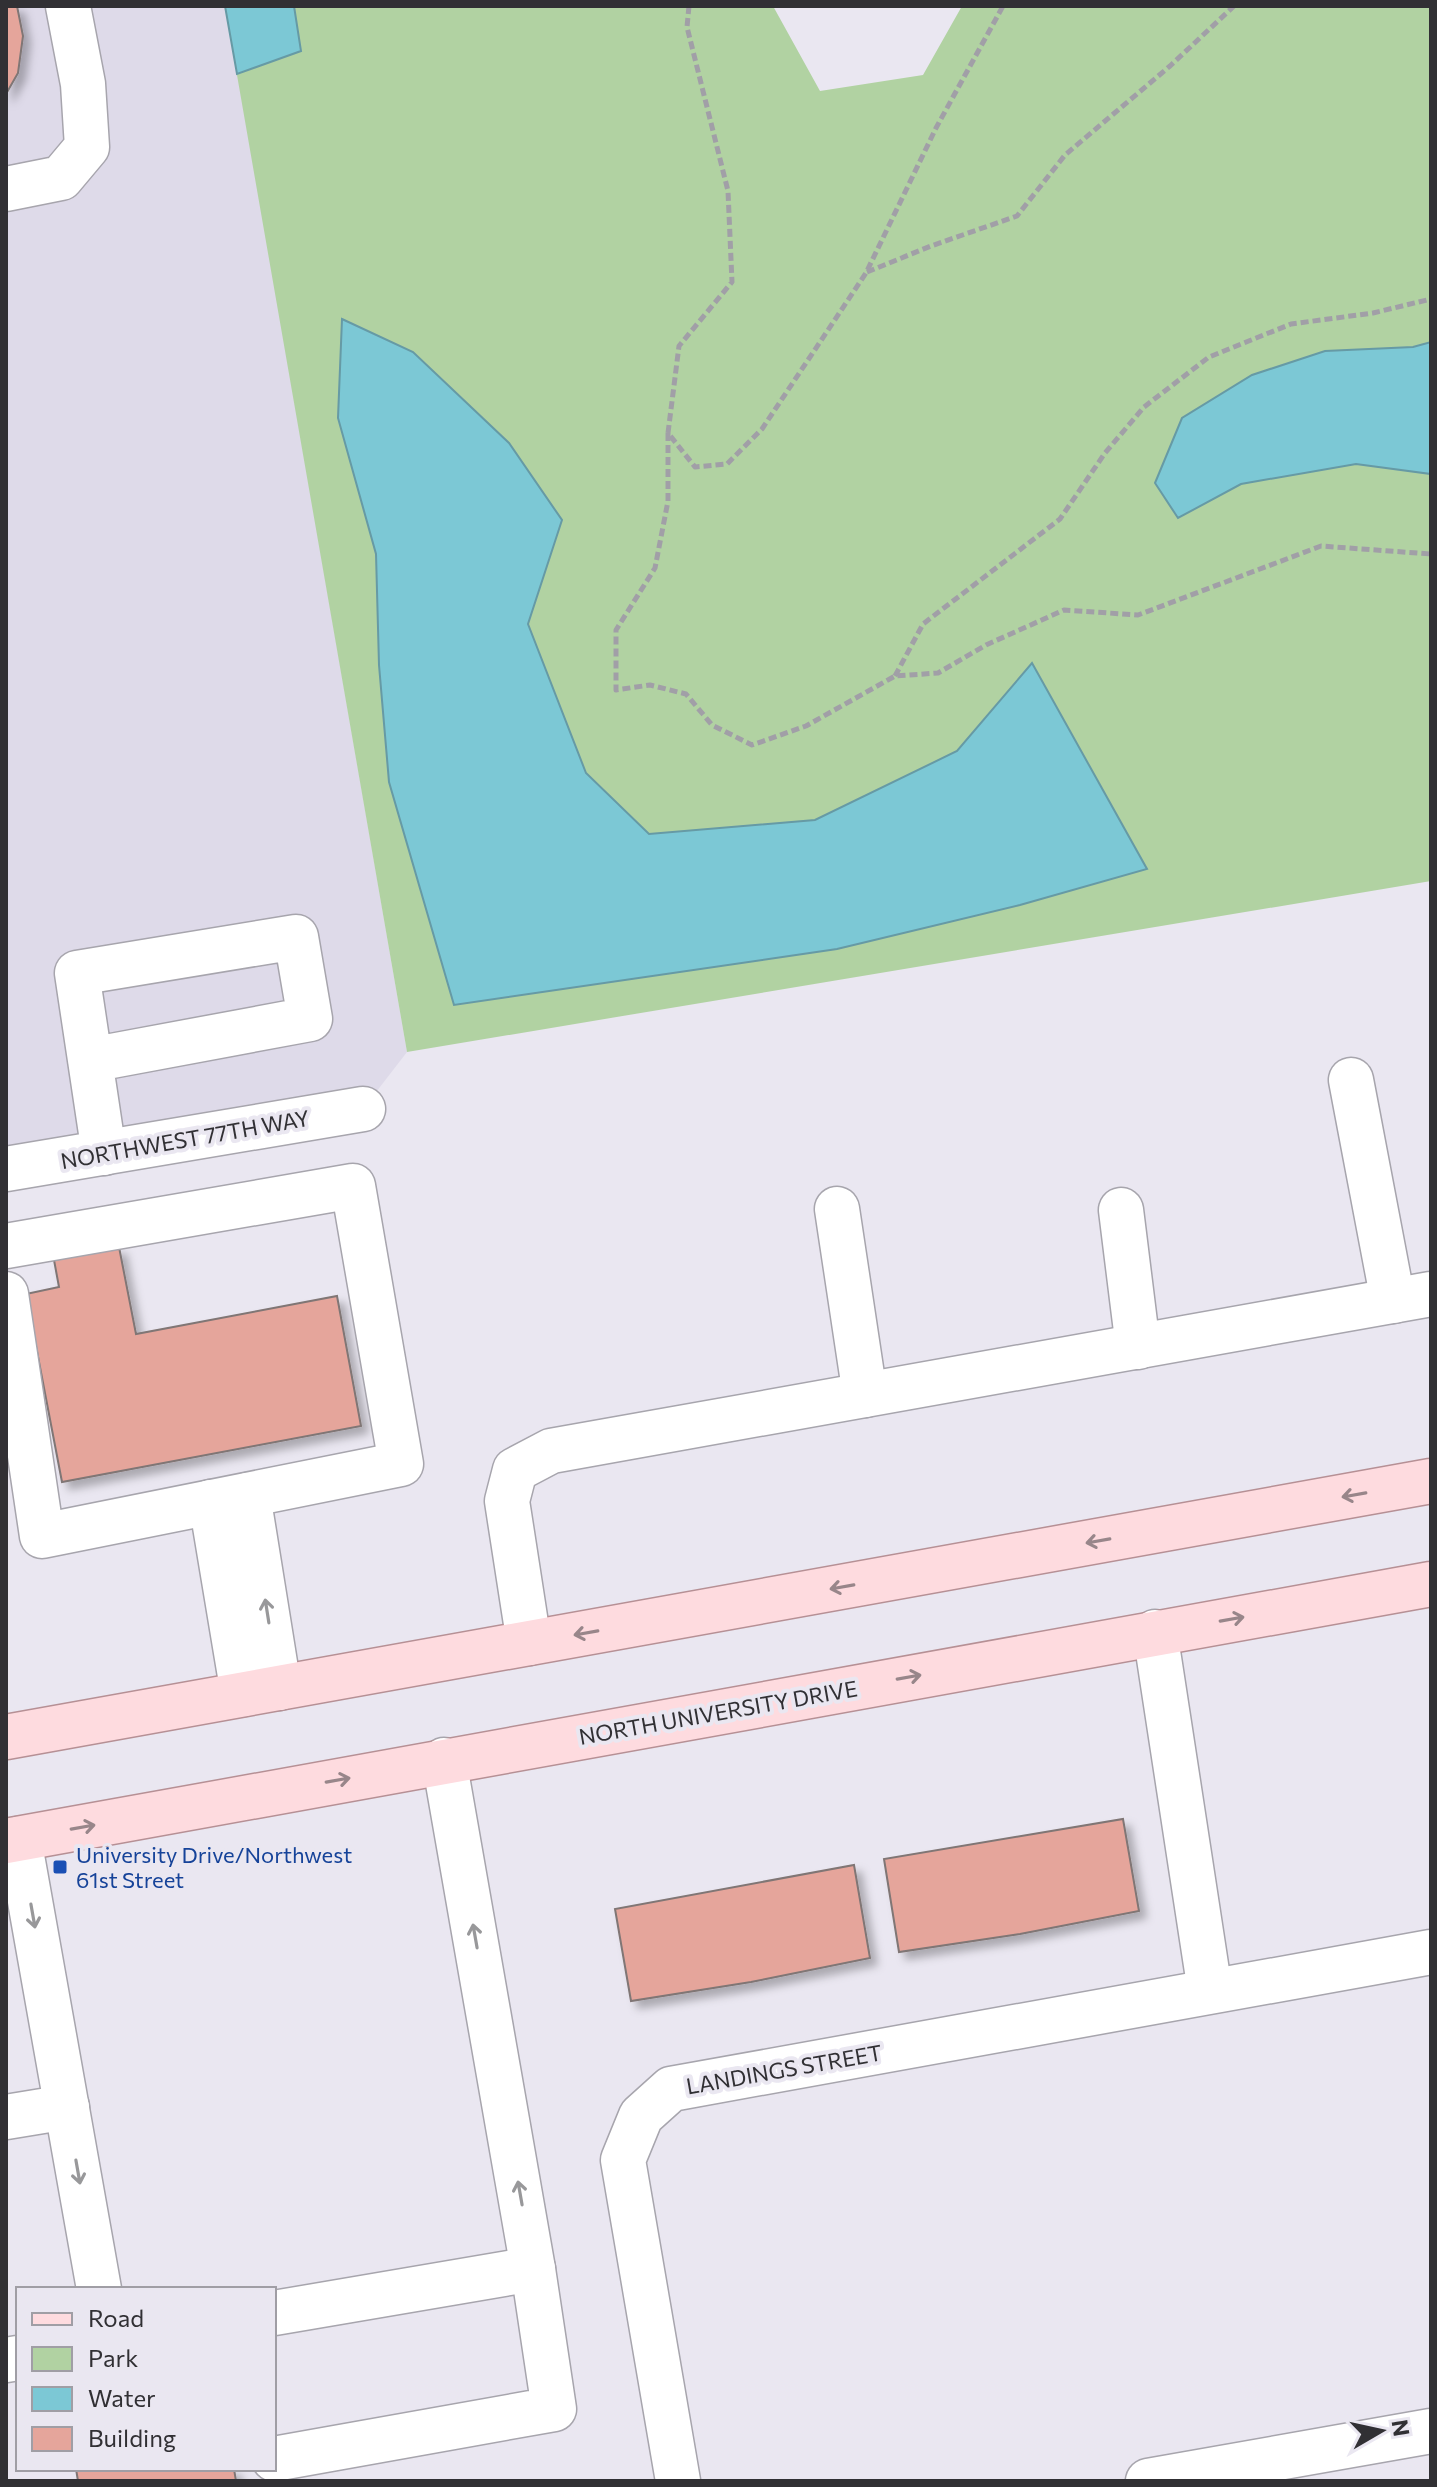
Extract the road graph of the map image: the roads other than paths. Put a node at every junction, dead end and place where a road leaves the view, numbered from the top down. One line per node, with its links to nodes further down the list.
1 (68, 6): 2 (street)
2 (6, 189)
3 (90, 1060): 3 (street); 6 (street)
4 (1351, 1080): 12 (street)
5 (363, 1109): 6 (street, NORTHWEST 77TH WAY)
6 (104, 1153): 7 (street, NORTHWEST 77TH WAY)
7 (6, 1169)
8 (837, 1209): 14 (street)
9 (1121, 1210): 13 (street)
10 (6, 1246): 16 (street)
11 (6, 1294): 16 (street)
12 (1412, 1298): 13 (street)
13 (1138, 1347): 14 (street)
14 (865, 1395): 19 (street)
15 (1431, 1481): 19 (main road, one-way to 19)
16 (230, 1499): 20 (street)
17 (1431, 1584): 18 (main road, NORTH UNIVERSITY DRIVE, one-way to 17)
18 (1155, 1632): 22 (main road, NORTH UNIVERSITY DRIVE, one-way to 18); 25 (street)
19 (529, 1643): 20 (main road)
20 (261, 1691): 21 (main road)
21 (6, 1737)
22 (444, 1760): 23 (main road, NORTH UNIVERSITY DRIVE, one-way to 22); 28 (street, one-way to 22)
23 (12, 1840): 26 (street, one-way to 26)
24 (1431, 1952): 25 (street, LANDINGS STREET)
25 (1210, 1991): 33 (street, LANDINGS STREET)
26 (67, 2107): 27 (street); 29 (street, one-way to 29)
27 (6, 2117)
28 (533, 2269): 30 (street); 32 (street)
29 (99, 2287)
30 (276, 2313)
31 (1431, 2431): 34 (street)
32 (276, 2459)
33 (678, 2481)
34 (1148, 2481)

